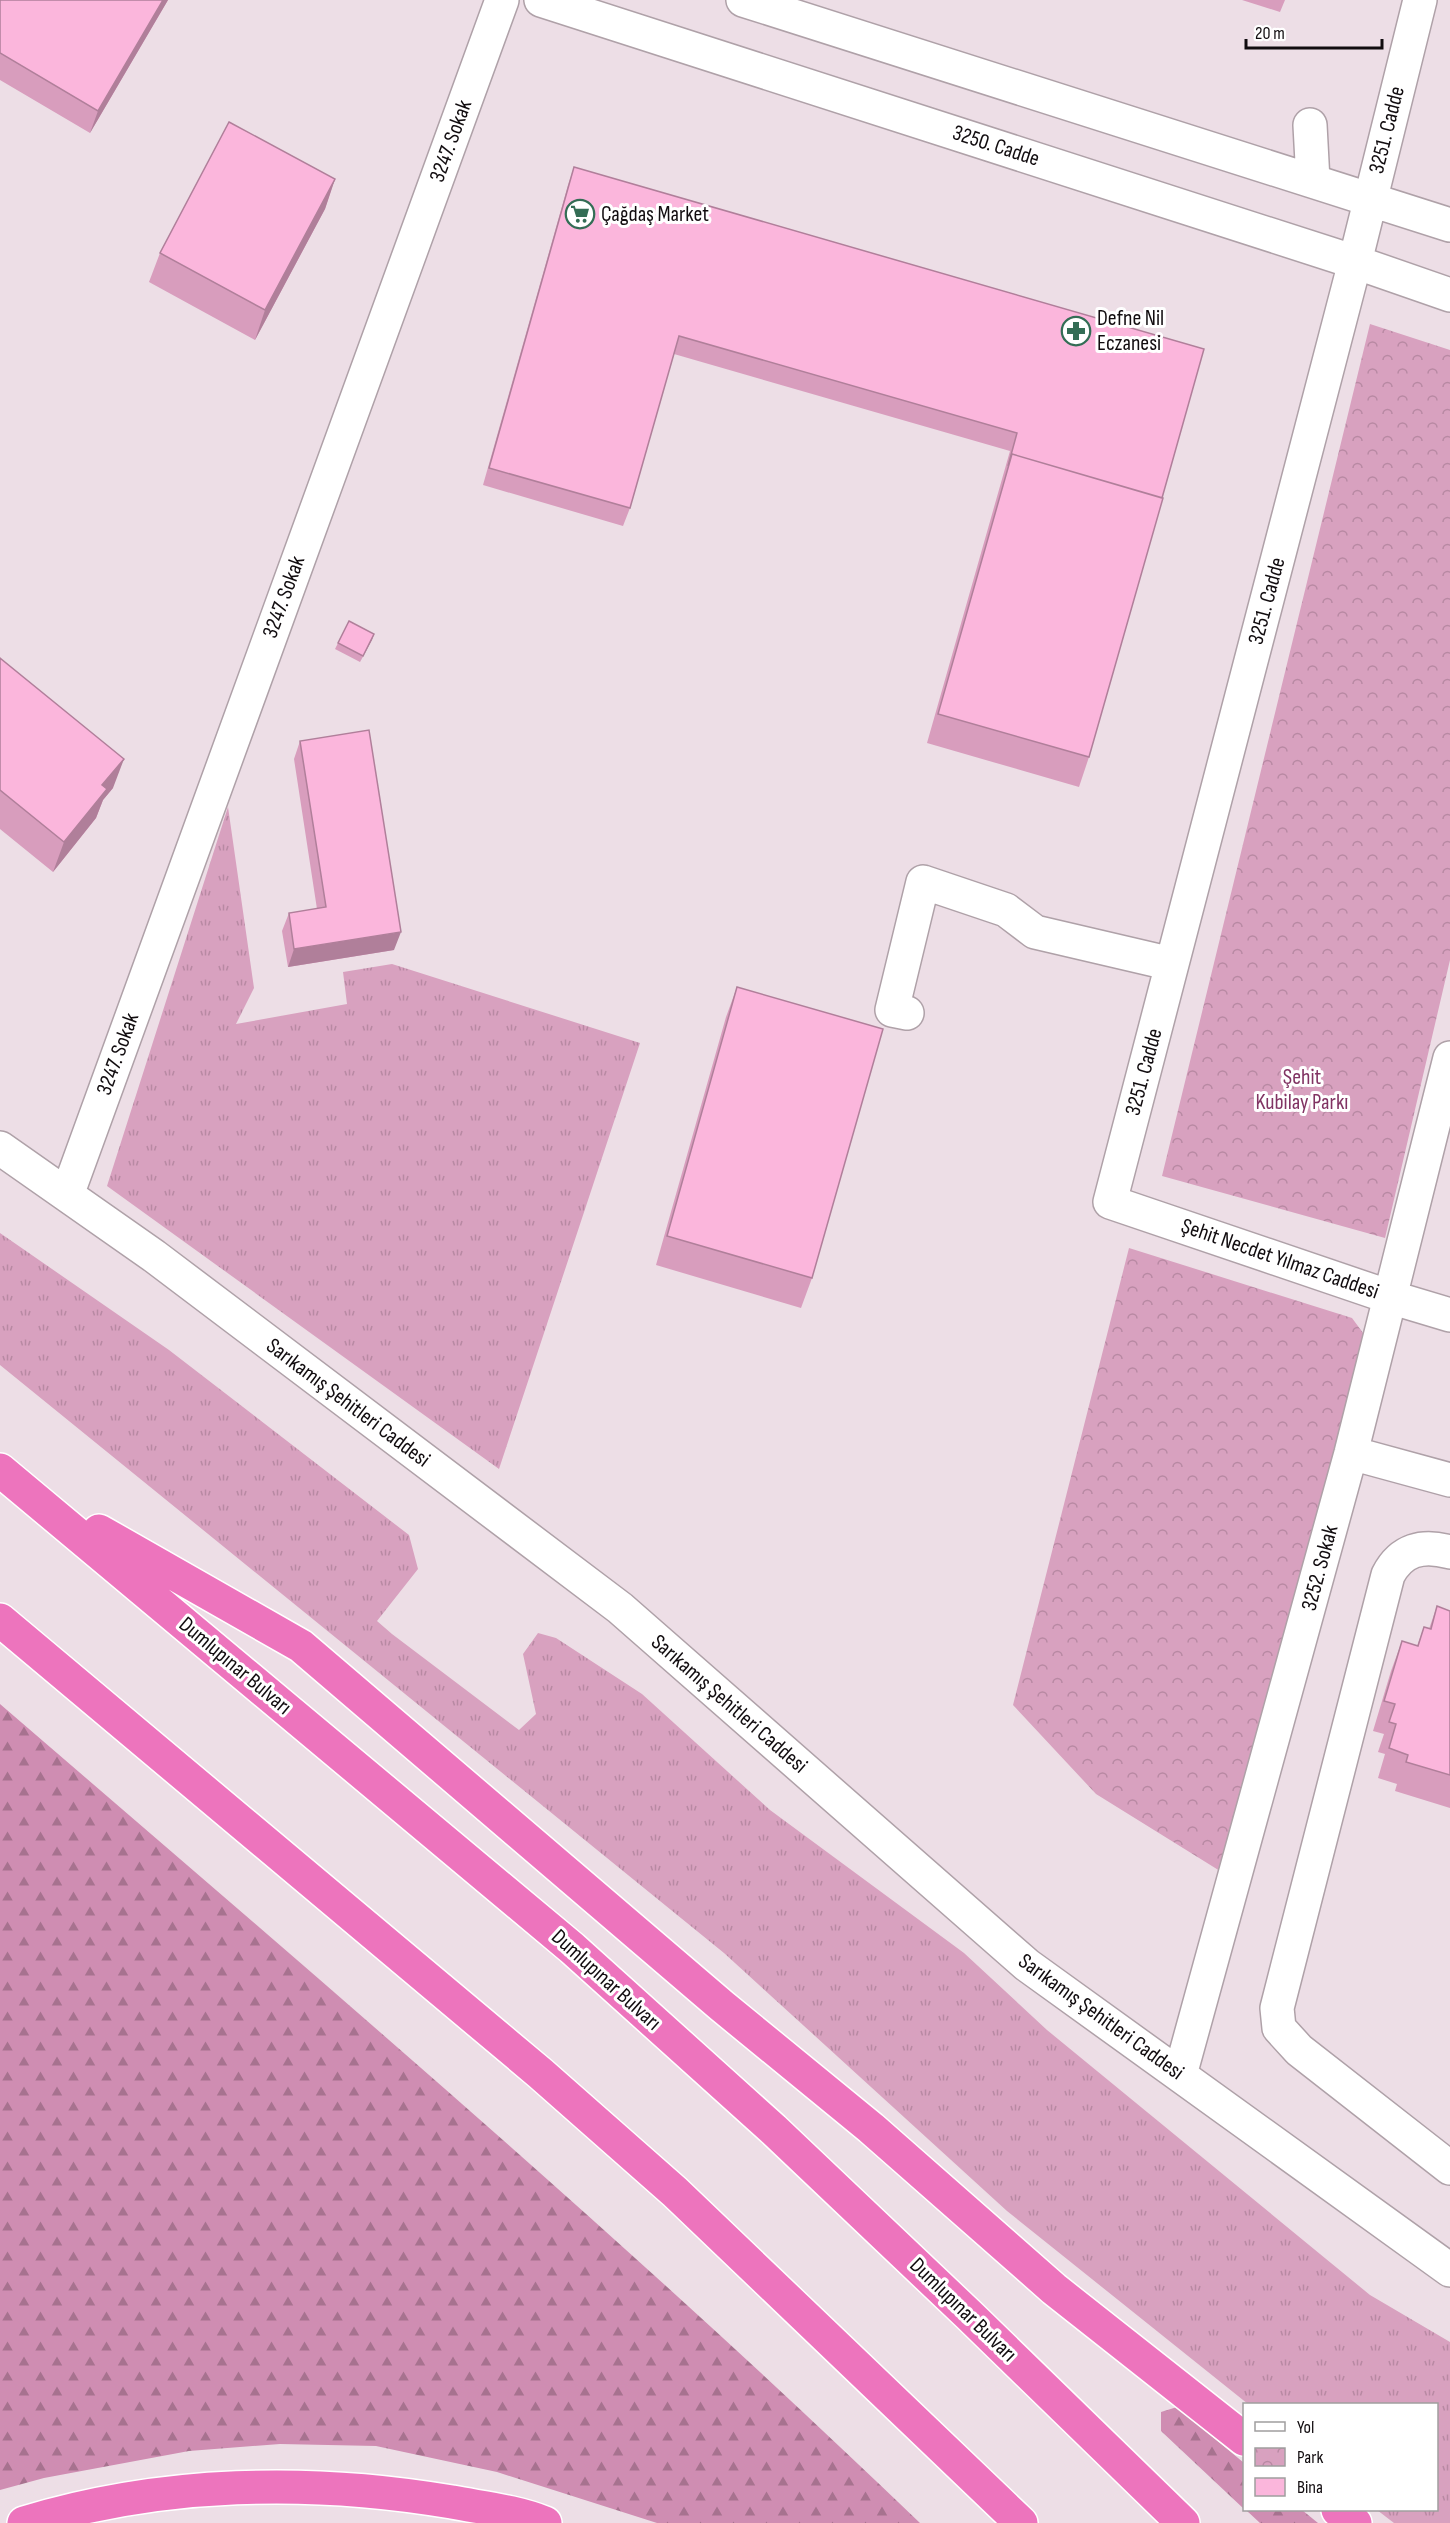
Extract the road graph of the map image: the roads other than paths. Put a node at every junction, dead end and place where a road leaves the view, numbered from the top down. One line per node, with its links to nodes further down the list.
1 (502, 0): 15 (street, 3247. Sokak)
2 (541, 0): 9 (street, 3250. Cadde)
3 (743, 0): 6 (street)
4 (1420, 0): 7 (street, 3251. Cadde)
5 (1310, 125): 6 (street)
6 (1313, 181): 7 (street)
7 (1371, 199): 8 (street); 9 (street, 3251. Cadde)
8 (1450, 225)
9 (1355, 261): 10 (street, 3250. Cadde); 11 (street, 3251. Cadde)
10 (1450, 295)
11 (1172, 964): 12 (street); 16 (street, 3251. Cadde)
12 (907, 1013)
13 (1450, 1058): 17 (street, 3252. Sokak)
14 (0, 1148): 15 (street, Sarıkamış Şehitleri Caddesi)
15 (67, 1195): 25 (street, Sarıkamış Şehitleri Caddesi)
16 (1110, 1202): 17 (street, Şehit Necdet Yılmaz Caddesi)
17 (1390, 1297): 18 (street, Şehit Necdet Yılmaz Caddesi); 19 (street, 3252. Sokak)
18 (1450, 1315)
19 (1351, 1453): 21 (street); 25 (street, 3252. Sokak)
20 (0, 1470): 22 (highway, Dumlupınar Bulvarı)
21 (1450, 1480)
22 (26, 1490): 28 (highway); 33 (highway, Dumlupınar Bulvarı)
23 (1450, 1552): 26 (street)
24 (0, 1620): 32 (highway)
25 (1180, 2075): 27 (street, Sarıkamış Şehitleri Caddesi)
26 (1450, 2168)
27 (1450, 2270)
28 (1243, 2437)
29 (1339, 2511): 34 (highway)
30 (24, 2523): 31 (highway)
31 (544, 2523)
32 (1021, 2523)
33 (1183, 2523)
34 (1355, 2523)

